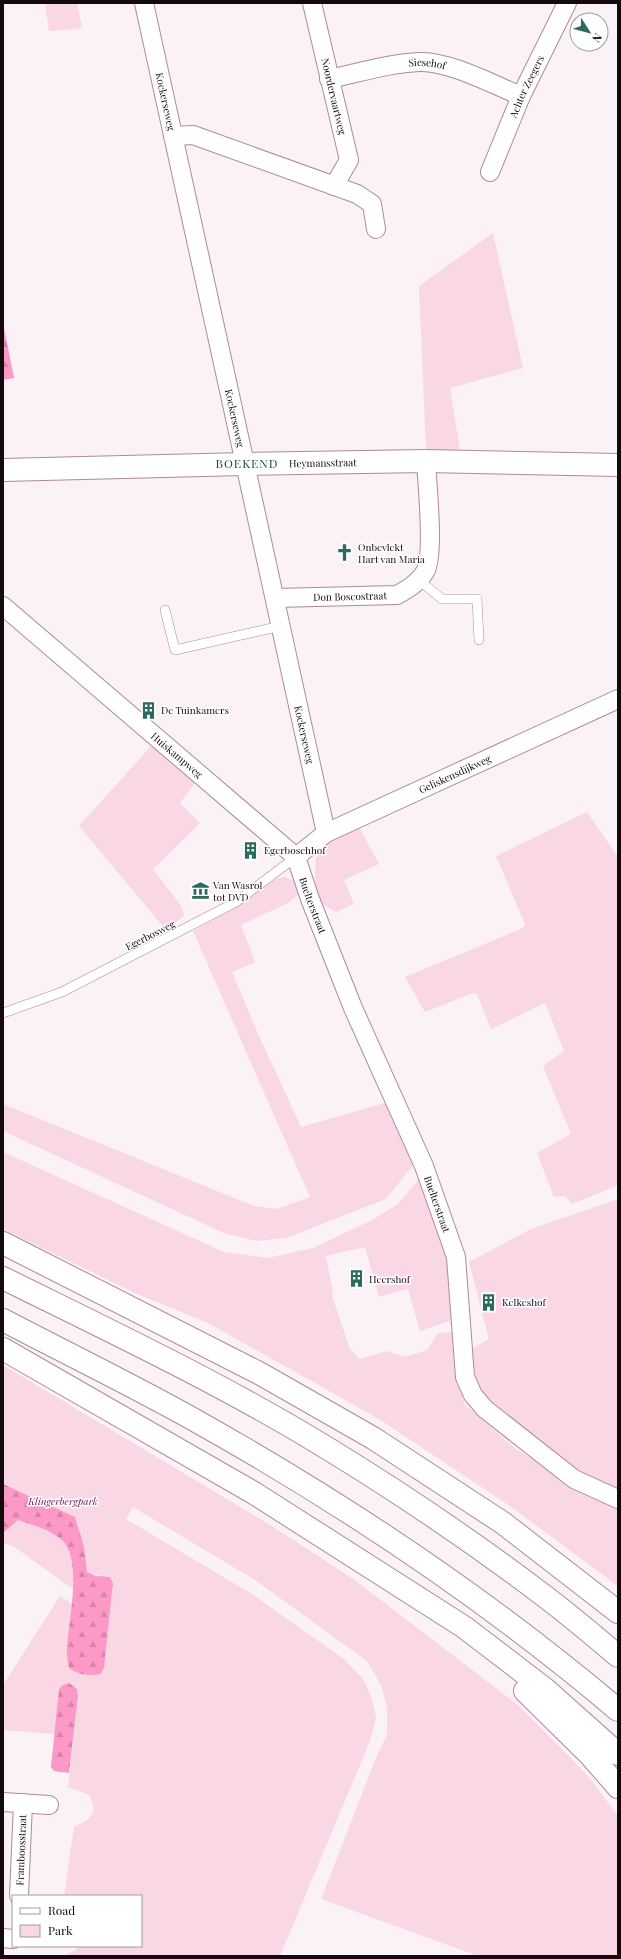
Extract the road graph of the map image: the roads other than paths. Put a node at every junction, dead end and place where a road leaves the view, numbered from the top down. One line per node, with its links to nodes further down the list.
1 (144, 3): 6 (street, Kockerseweg)
2 (312, 3): 4 (street, Noordervaartweg)
3 (567, 3): 5 (street, Achter Zeegers)
4 (329, 79): 5 (street, Siesehof); 8 (street, Noordervaartweg)
5 (521, 96): 7 (street, Achter Zeegers)
6 (173, 136): 8 (street); 11 (street, Kockerseweg)
7 (490, 172)
8 (334, 186): 9 (street)
9 (376, 229)
10 (426, 461): 11 (main road, Heymansstraat); 12 (main road, Heymansstraat); 14 (street, Don Boscostraat)
11 (244, 464): 13 (main road, Heymansstraat); 15 (street, Kockerseweg)
12 (618, 464)
13 (3, 470)
14 (419, 580): 15 (street, Don Boscostraat); 19 (lane)
15 (275, 598): 18 (street, Kockerseweg)
16 (3, 606): 22 (street, Huiskampweg)
17 (165, 610): 18 (lane)
18 (281, 626): 21 (street, Kockerseweg)
19 (480, 640)
20 (618, 699): 21 (street, Geliskensdijkweg)
21 (326, 833): 22 (street, Geliskensdijkweg)
22 (296, 857): 23 (lane, Egerbosweg); 28 (street, Buelterstraat)
23 (3, 1013)
24 (3, 1243): 30 (main road)
25 (3, 1278): 31 (main road)
26 (3, 1320): 32 (main road)
27 (3, 1349): 29 (main road)
28 (618, 1498)
29 (414, 1594): 33 (main road); 34 (main road)
30 (617, 1612)
31 (618, 1656)
32 (618, 1710)
33 (618, 1754)
34 (618, 1787)
35 (3, 1802): 36 (street)
36 (23, 1803): 37 (street); 38 (street, Framboosstraat)
37 (49, 1805)
38 (19, 1895)

